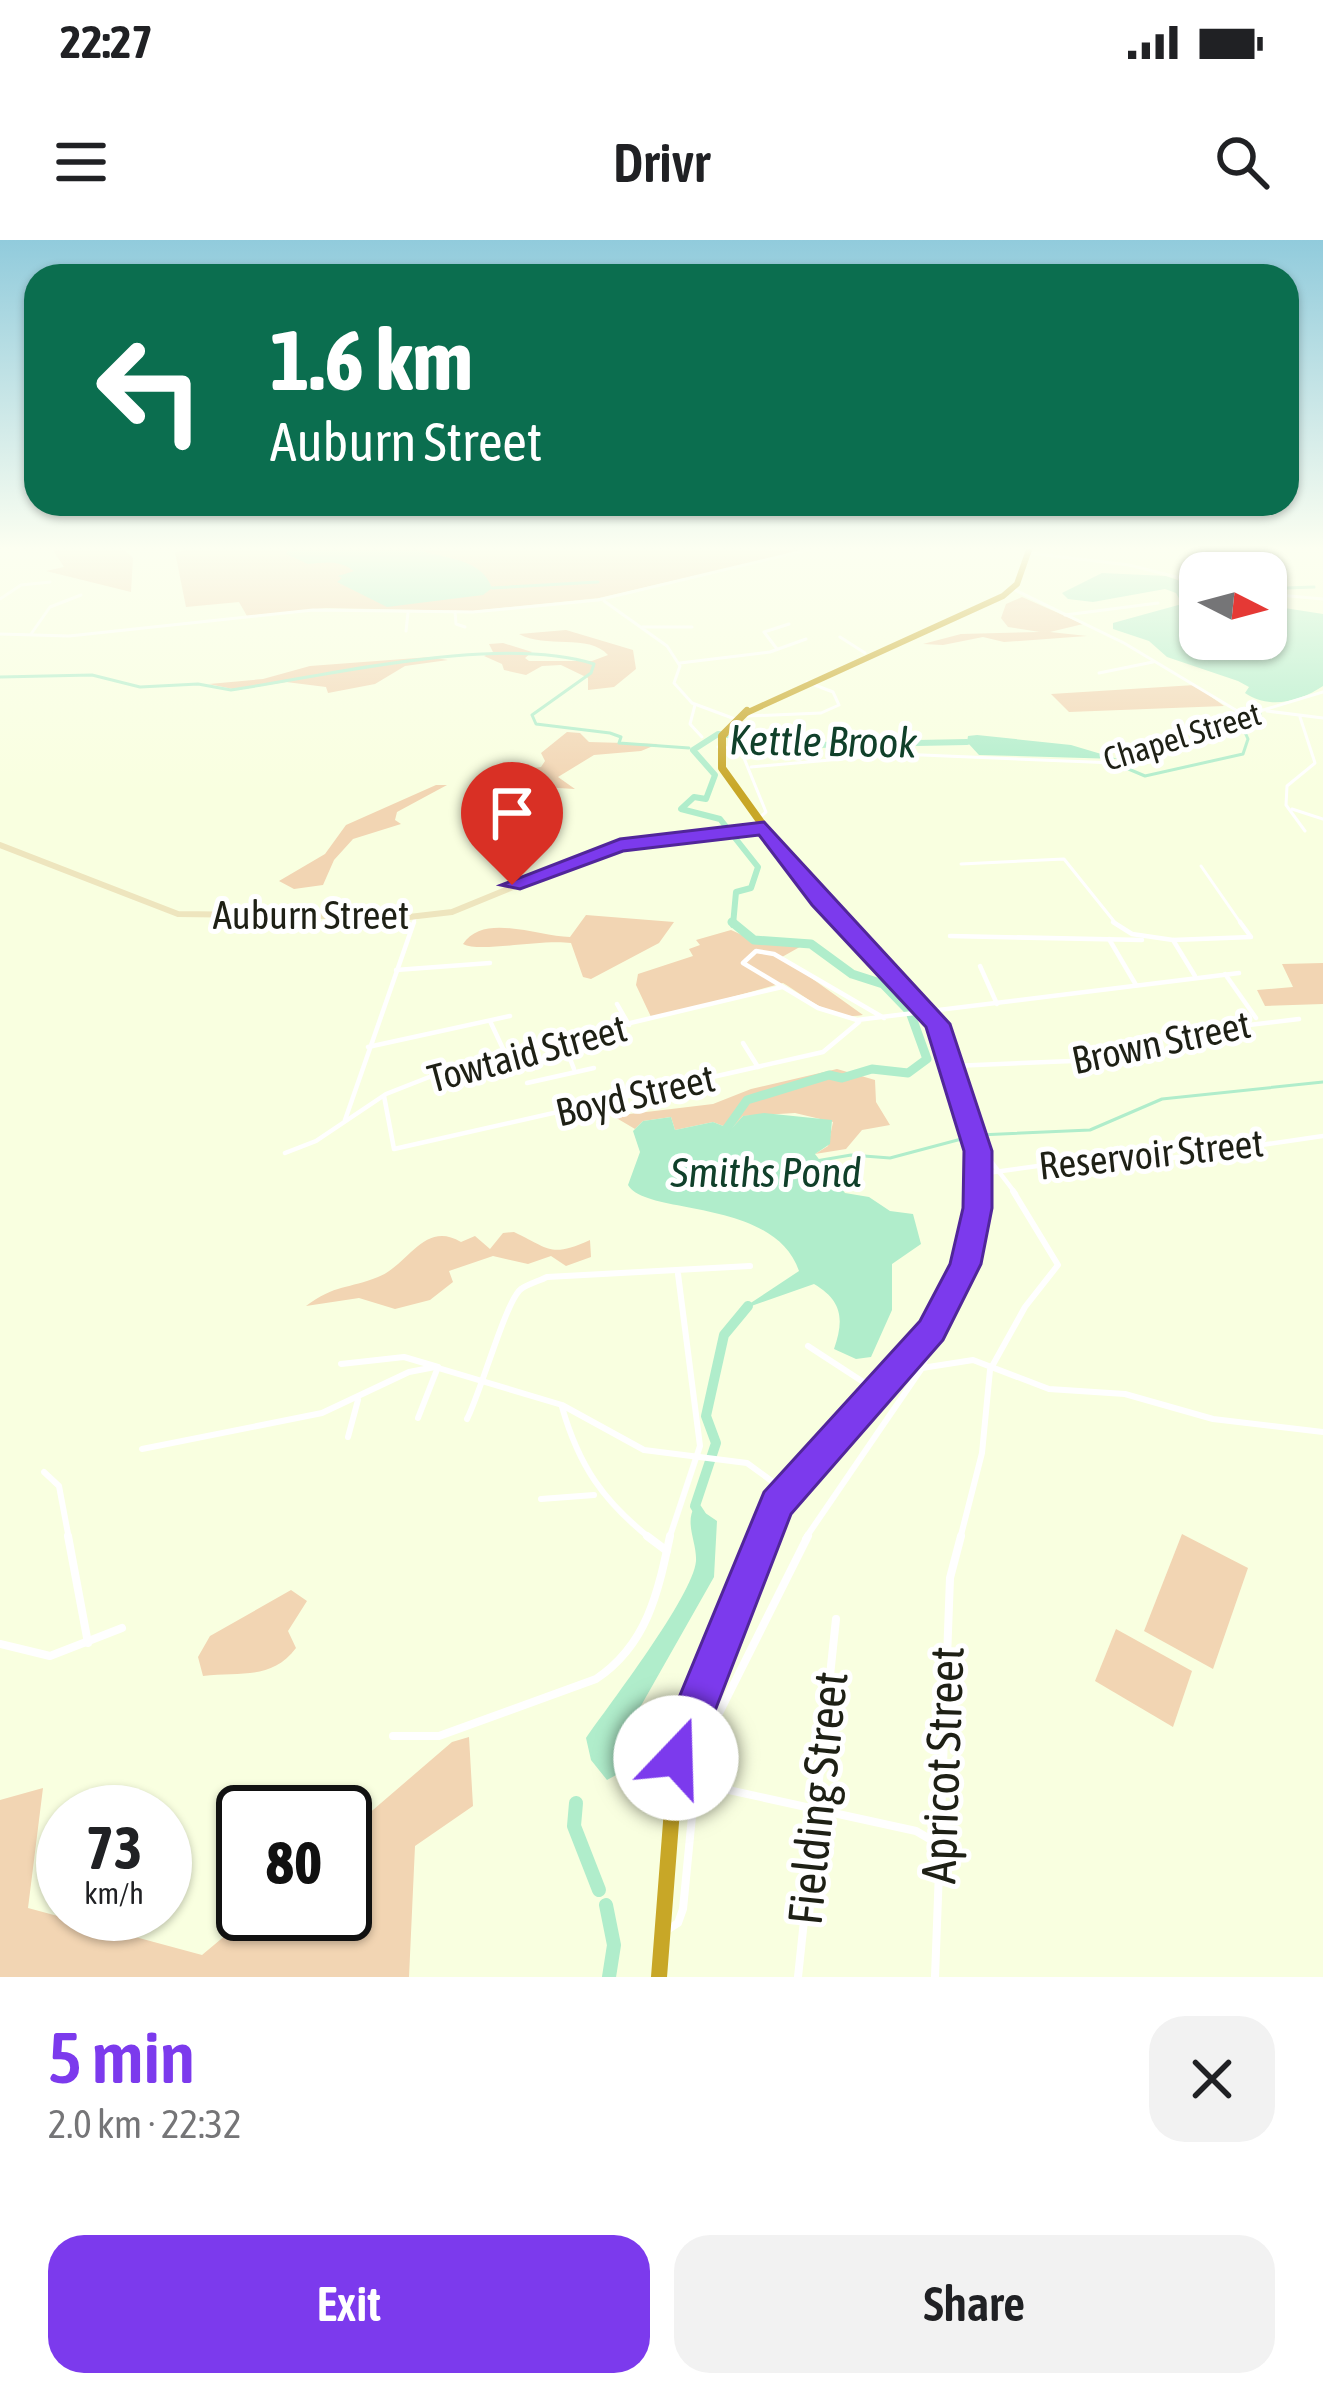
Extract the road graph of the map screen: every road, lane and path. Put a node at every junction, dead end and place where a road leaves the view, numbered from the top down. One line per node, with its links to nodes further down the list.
1 (36, 628): 8 (street)
2 (144, 628): 8 (street)
3 (643, 628): 14 (street)
4 (776, 628): 11 (street)
5 (930, 628): 12 (highway)
6 (1091, 628): 13 (street)
7 (0, 634): 8 (street)
8 (31, 635)
9 (841, 637): 12 (street)
10 (806, 639): 11 (street)
11 (778, 649): 14 (street)
12 (865, 653): 16 (highway)
13 (1156, 661): 15 (street); 20 (street)
14 (680, 663): 18 (street)
15 (1100, 673)
16 (807, 682): 21 (highway); 21 (street)
17 (1323, 692): 19 (street, Chapel Street)
18 (694, 708): 21 (street); 24 (street)
19 (1267, 711): 20 (street, Chapel Street); 22 (street)
20 (1244, 715): 28 (street, Chapel Street)
21 (738, 716): 26 (highway)
22 (1300, 717): 23 (street); 29 (street)
23 (1323, 718)
24 (702, 737)
25 (737, 741): 27 (street)
26 (718, 747): 27 (street); 30 (highway)
27 (741, 749): 28 (street)
28 (751, 767): 30 (street)
29 (1287, 806): 31 (street); 32 (street)
30 (760, 818): 36 (street, Auburn Street); 51 (highway)
31 (1323, 819)
32 (1305, 831)
33 (0, 845): 36 (street, Auburn Street)
34 (961, 864): 39 (street)
35 (1201, 866): 40 (street)
36 (416, 916): 43 (street)
37 (950, 936): 38 (street)
38 (1109, 939): 39 (street); 47 (street)
39 (1148, 940): 40 (street)
40 (1173, 940): 46 (street)
41 (490, 964): 43 (street)
42 (980, 966): 50 (street)
43 (396, 970): 61 (street)
44 (1239, 973): 45 (street)
45 (1225, 974): 46 (street); 56 (street)
46 (1196, 976): 47 (street)
47 (1136, 985): 50 (street)
48 (782, 987): 53 (street); 55 (street); 58 (street, Towtaid Street)
49 (617, 1004): 58 (street)
50 (997, 1004): 51 (street)
51 (931, 1015): 53 (street); 63 (highway)
52 (510, 1016): 57 (street)
53 (884, 1018): 55 (street)
54 (1299, 1018): 56 (street, Brown Street)
55 (865, 1020): 64 (street, Boyd Street)
56 (1257, 1020): 63 (street, Brown Street)
57 (490, 1021): 61 (street); 62 (street)
58 (630, 1026): 59 (street, Towtaid Street)
59 (563, 1041): 62 (street, Towtaid Street); 66 (street)
60 (743, 1043): 64 (street)
61 (368, 1047): 69 (street)
62 (505, 1053): 68 (street, Towtaid Street)
63 (952, 1066): 71 (highway)
64 (758, 1067): 68 (street, Boyd Street)
65 (594, 1068): 66 (street)
66 (574, 1071): 67 (street)
67 (527, 1082)
68 (384, 1096): 69 (street, Towtaid Street)
69 (345, 1121): 72 (street, Towtaid Street)
70 (1323, 1136): 73 (street, Reservoir Street)
71 (974, 1137): 73 (street); 74 (highway)
72 (285, 1153)
73 (1001, 1171): 74 (street, Reservoir Street); 82 (street)
74 (980, 1174): 77 (highway)
75 (750, 1266): 76 (street)
76 (677, 1274): 83 (street); 92 (street)
77 (940, 1318): 81 (street); 84 (highway)
78 (808, 1346): 84 (street)
79 (341, 1364): 80 (street)
80 (438, 1367): 83 (street); 85 (street); 87 (street)
81 (922, 1368): 82 (street); 103 (street)
82 (990, 1370): 89 (street); 105 (street, Apricot Street)
83 (488, 1380): 86 (street); 88 (street)
84 (876, 1390): 94 (highway)
85 (358, 1400): 90 (street); 91 (street)
86 (562, 1405): 92 (street); 95 (street)
87 (418, 1418)
88 (467, 1418)
89 (1323, 1432)
90 (348, 1437)
91 (142, 1449)
92 (702, 1458): 94 (street); 97 (street)
93 (44, 1472): 100 (street)
94 (785, 1492): 106 (highway)
95 (594, 1495): 96 (street); 97 (street)
96 (542, 1499)
97 (667, 1551): 102 (street)
98 (836, 1618): 104 (street, Fielding Street)
99 (122, 1628): 100 (street)
100 (88, 1642): 101 (street)
101 (0, 1644)
102 (393, 1736)
103 (692, 1782): 104 (street); 106 (street)
104 (817, 1810): 105 (street); 108 (street, Fielding Street)
105 (940, 1845): 109 (street, Apricot Street)
106 (664, 1932): 107 (highway)
107 (658, 1977)
108 (798, 1977)
109 (934, 1977)

